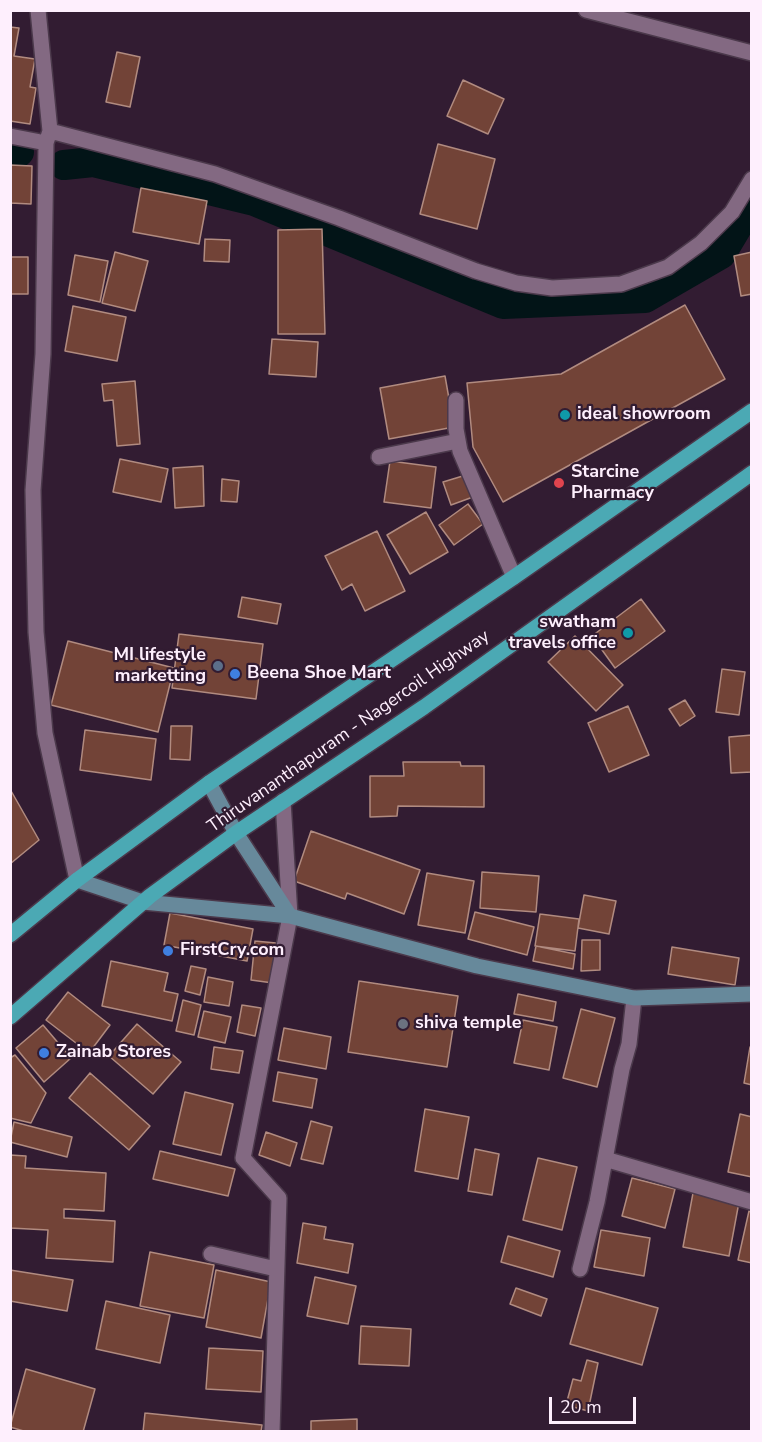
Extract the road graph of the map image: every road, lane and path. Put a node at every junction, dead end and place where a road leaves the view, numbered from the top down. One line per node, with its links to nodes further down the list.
1 (38, 10): 5 (street)
2 (586, 10): 3 (street)
3 (752, 54)
4 (10, 136): 5 (street)
5 (48, 137): 6 (street); 16 (street)
6 (752, 179)
7 (456, 400): 9 (street)
8 (752, 411): 12 (main road, Thiruvananthapuram - Nagercoil Highway)
9 (458, 441): 10 (street); 12 (street)
10 (380, 457)
11 (752, 473): 14 (main road, Thiruvananthapuram - Nagercoil Highway)
12 (514, 577): 13 (main road, Thiruvananthapuram - Nagercoil Highway)
13 (209, 783): 15 (street); 16 (main road, Thiruvananthapuram - Nagercoil Highway)
14 (283, 801): 15 (main road, Thiruvananthapuram - Nagercoil Highway); 18 (street)
15 (236, 833): 17 (main road, Thiruvananthapuram - Nagercoil Highway); 18 (street)
16 (77, 880): 17 (street); 19 (main road, Thiruvananthapuram - Nagercoil Highway)
17 (143, 902): 18 (street); 22 (main road, Thiruvananthapuram - Nagercoil Highway)
18 (290, 916): 21 (street); 26 (street)
19 (10, 935)
20 (752, 994): 21 (street)
21 (634, 998): 23 (street)
22 (10, 1017)
23 (605, 1159): 24 (street); 27 (street)
24 (752, 1202)
25 (211, 1254): 26 (street)
26 (276, 1269): 28 (street)
27 (580, 1269)
28 (272, 1431)

